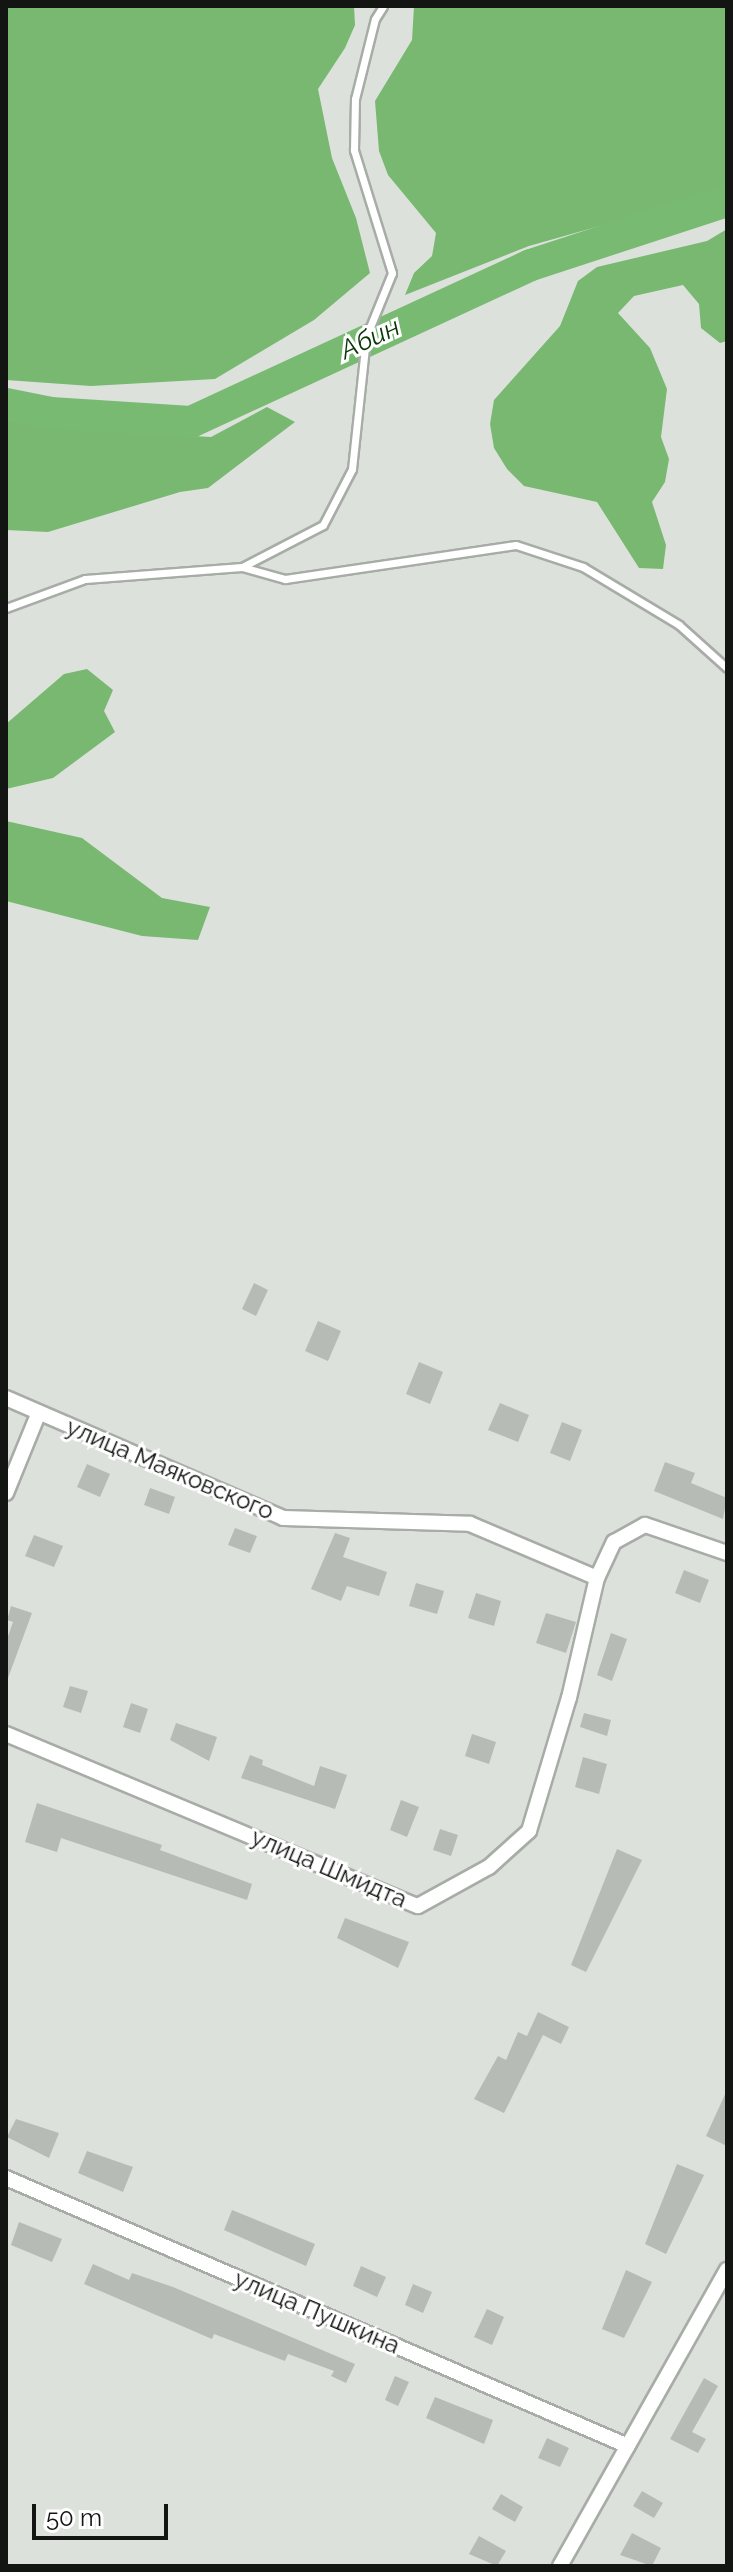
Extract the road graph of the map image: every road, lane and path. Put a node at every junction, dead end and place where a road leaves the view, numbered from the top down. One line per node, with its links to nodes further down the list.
1 (383, 6): 2 (lane)
2 (242, 567): 3 (lane); 4 (lane)
3 (6, 608)
4 (727, 668)
5 (6, 1398): 6 (street, улица Маяковского)
6 (39, 1412): 7 (street); 9 (street, улица Маяковского)
7 (6, 1493)
8 (727, 1553): 9 (street)
9 (597, 1578): 10 (street, улица Шмидта)
10 (6, 1734)
11 (6, 2178): 13 (street, улица Пушкина)
12 (727, 2270): 13 (street)
13 (628, 2446): 14 (street)
14 (560, 2566)

